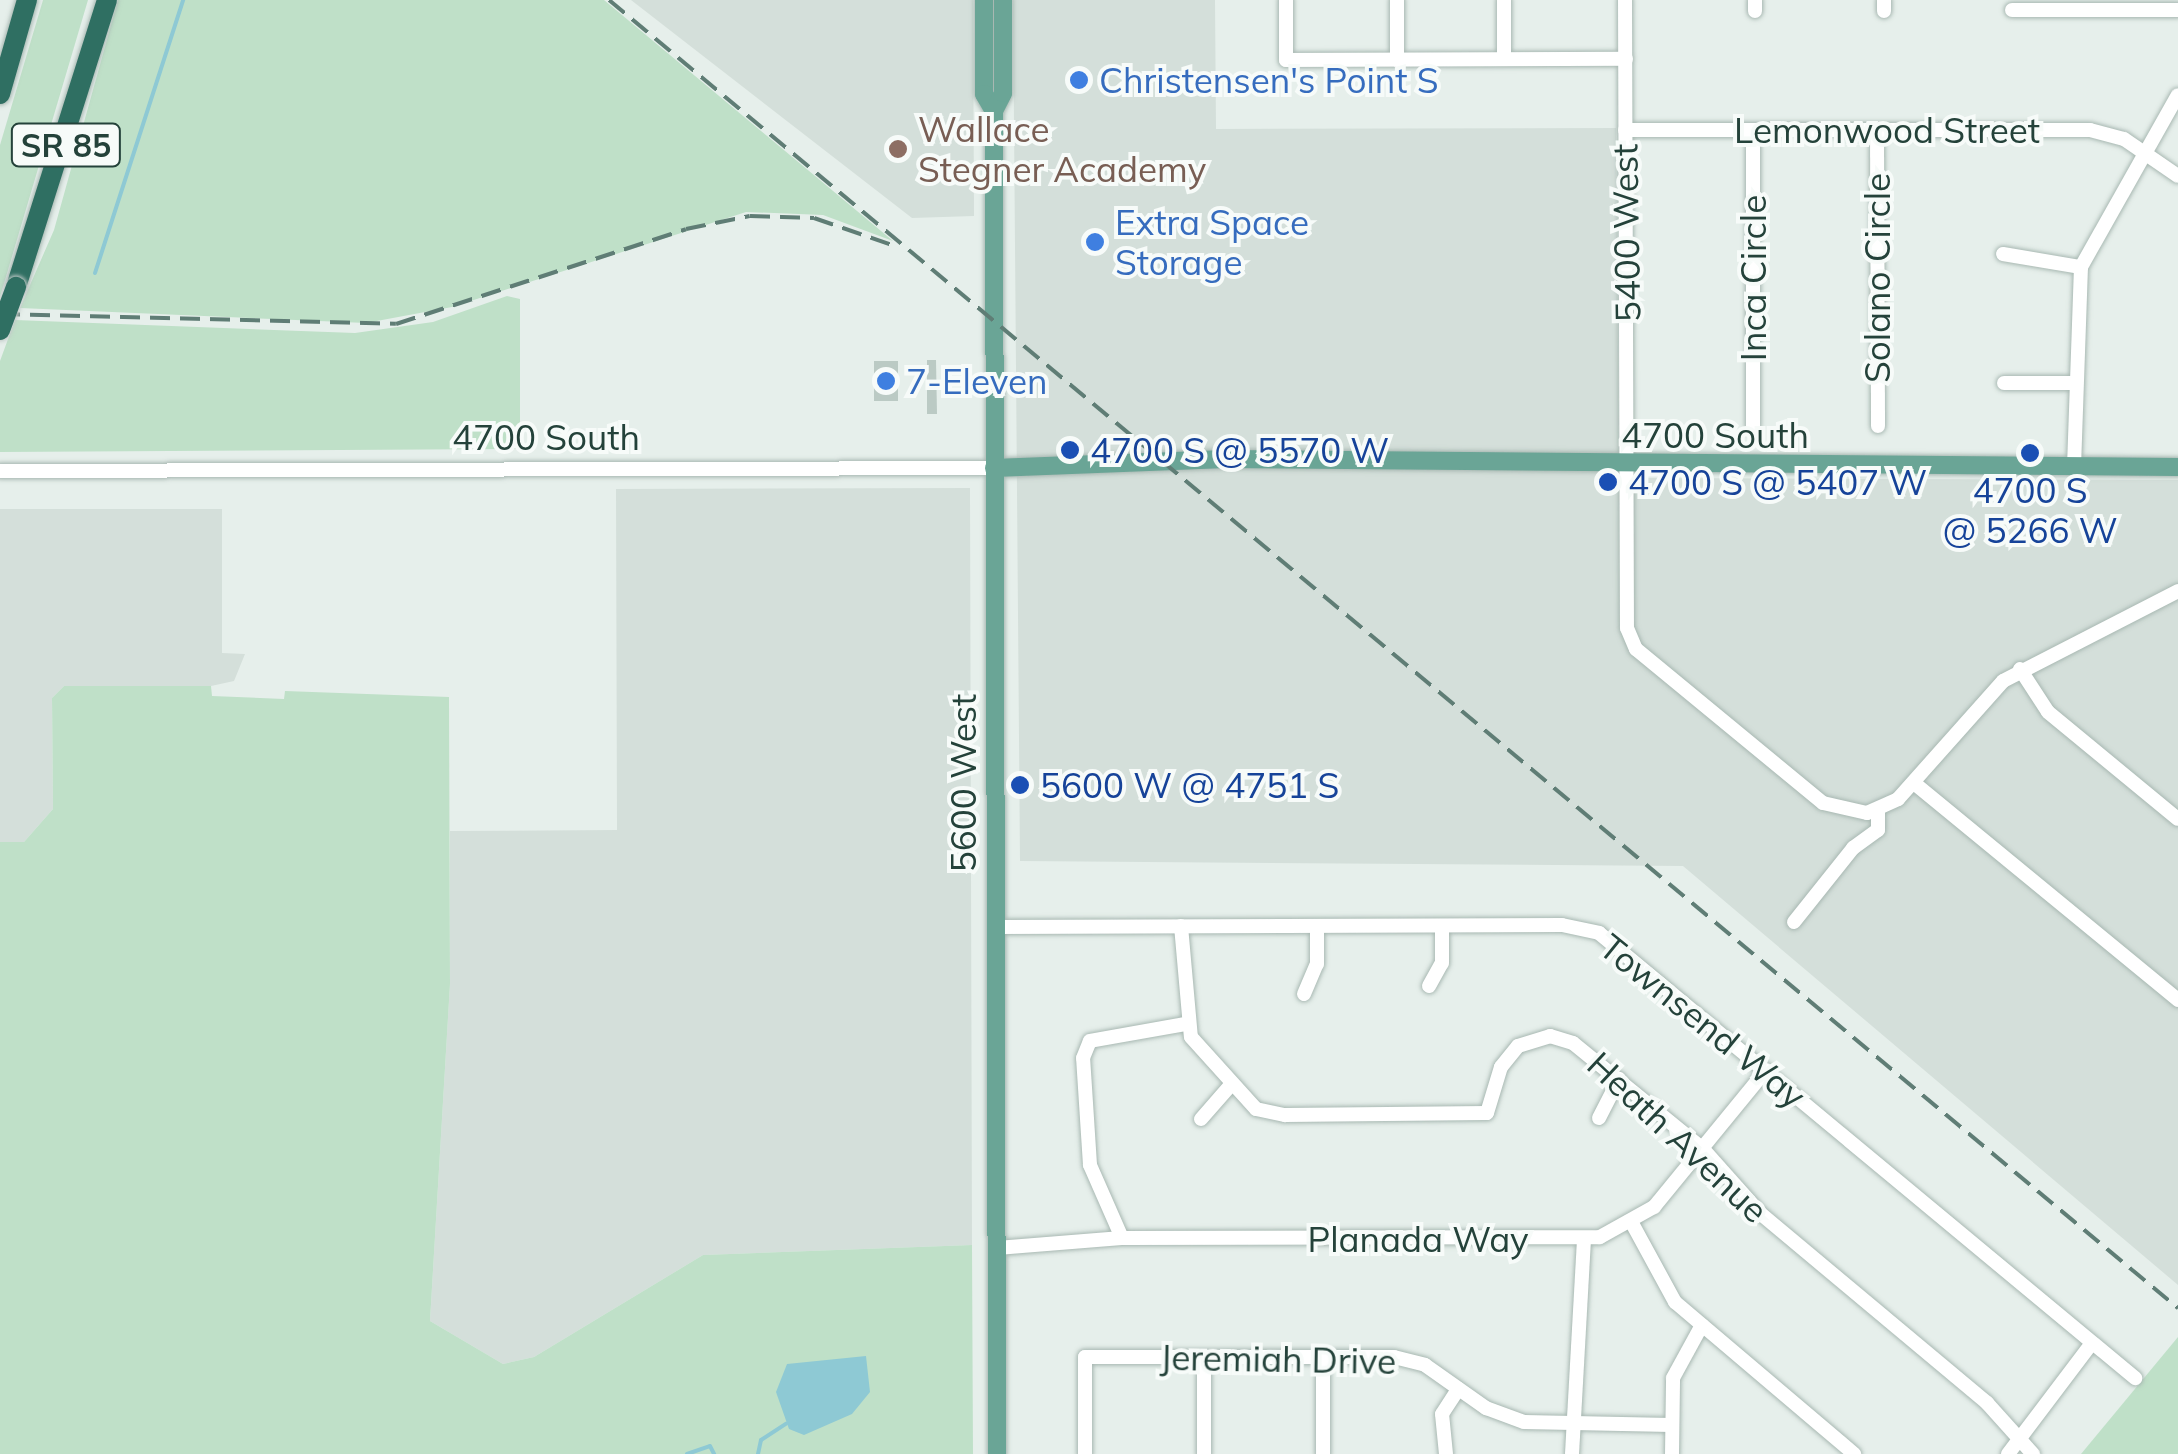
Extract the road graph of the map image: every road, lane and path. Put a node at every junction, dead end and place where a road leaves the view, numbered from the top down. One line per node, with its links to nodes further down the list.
1 (27, 0): 14 (highway, SR 85)
2 (107, 0): 24 (highway, SR 85, bridge)
3 (984, 0): 16 (main road, 5600 West)
4 (1003, 0): 16 (main road, 5600 West)
5 (1286, 0): 12 (street)
6 (1397, 0): 12 (street)
7 (1504, 0): 13 (street)
8 (1625, 0): 11 (street, 5400 West)
9 (2012, 10): 10 (street)
10 (2178, 10)
11 (1626, 59): 13 (street); 17 (street, 5400 West)
12 (1397, 60): 13 (street)
13 (1504, 60)
14 (0, 94)
15 (2178, 95): 20 (street)
16 (994, 111): 32 (main road, 5600 West)
17 (1626, 130): 18 (street, Lemonwood Street); 29 (street, 5400 West)
18 (1752, 130): 19 (street, Lemonwood Street); 27 (street, Inca Circle)
19 (1878, 130): 20 (street, Lemonwood Street); 28 (street, Solano Circle)
20 (2144, 151): 21 (street, Lemonwood Street); 23 (street)
21 (2178, 176)
22 (2003, 254): 23 (street)
23 (2081, 267): 25 (street)
24 (0, 330)
25 (2074, 383): 26 (street); 30 (street)
26 (2004, 384)
27 (1753, 426)
28 (1878, 426)
29 (1628, 467): 30 (main road, 4700 South); 32 (main road, 4700 South); 37 (street, 5400 West)
30 (2074, 467): 31 (main road, 4700 South)
31 (2178, 467)
32 (994, 468): 33 (street, 4700 South); 43 (main road, 5600 West)
33 (0, 471)
34 (2178, 590): 35 (street)
35 (2020, 669): 36 (street); 38 (street)
36 (1914, 782): 37 (street); 46 (street)
37 (1878, 810): 39 (street)
38 (2178, 819)
39 (1794, 922)
40 (1182, 926): 41 (street, Townsend Way); 43 (street, Townsend Way); 47 (street)
41 (1317, 926): 42 (street, Townsend Way); 45 (street)
42 (1442, 926): 44 (street); 48 (street, Townsend Way)
43 (996, 927): 57 (main road, 5600 West)
44 (1429, 986)
45 (1304, 994)
46 (2178, 1000)
47 (1185, 1024): 50 (street, Heath Avenue); 55 (street)
48 (1766, 1070): 53 (street); 59 (street, Townsend Way)
49 (1618, 1079): 50 (street, Heath Avenue); 51 (street); 53 (street, Heath Avenue)
50 (1229, 1087): 52 (street)
51 (1599, 1118)
52 (1201, 1119)
53 (1703, 1150): 54 (street); 66 (street, Heath Avenue)
54 (1634, 1225): 56 (street, Planada Way); 58 (street)
55 (1122, 1238): 56 (street, Planada Way); 57 (street, Planada Way)
56 (1584, 1239): 65 (street)
57 (997, 1248): 67 (main road, 5600 West)
58 (1702, 1325): 64 (street); 74 (street)
59 (2092, 1343): 62 (street, Townsend Way); 66 (street)
60 (1204, 1357): 61 (street, Jeremiah Drive); 68 (street, Jeremiah Drive); 69 (street)
61 (1323, 1358): 63 (street, Jeremiah Drive); 70 (street)
62 (2134, 1378)
63 (1458, 1389): 65 (street, Jeremiah Drive); 71 (street)
64 (1672, 1425): 65 (street, Jeremiah Drive); 73 (street)
65 (1572, 1427): 72 (street)
66 (2018, 1437): 75 (street); 76 (street, Heath Avenue)
67 (998, 1454)
68 (1085, 1454)
69 (1204, 1454)
70 (1323, 1454)
71 (1446, 1454)
72 (1572, 1454)
73 (1672, 1454)
74 (1854, 1454)
75 (2008, 1454)
76 (2033, 1454)

